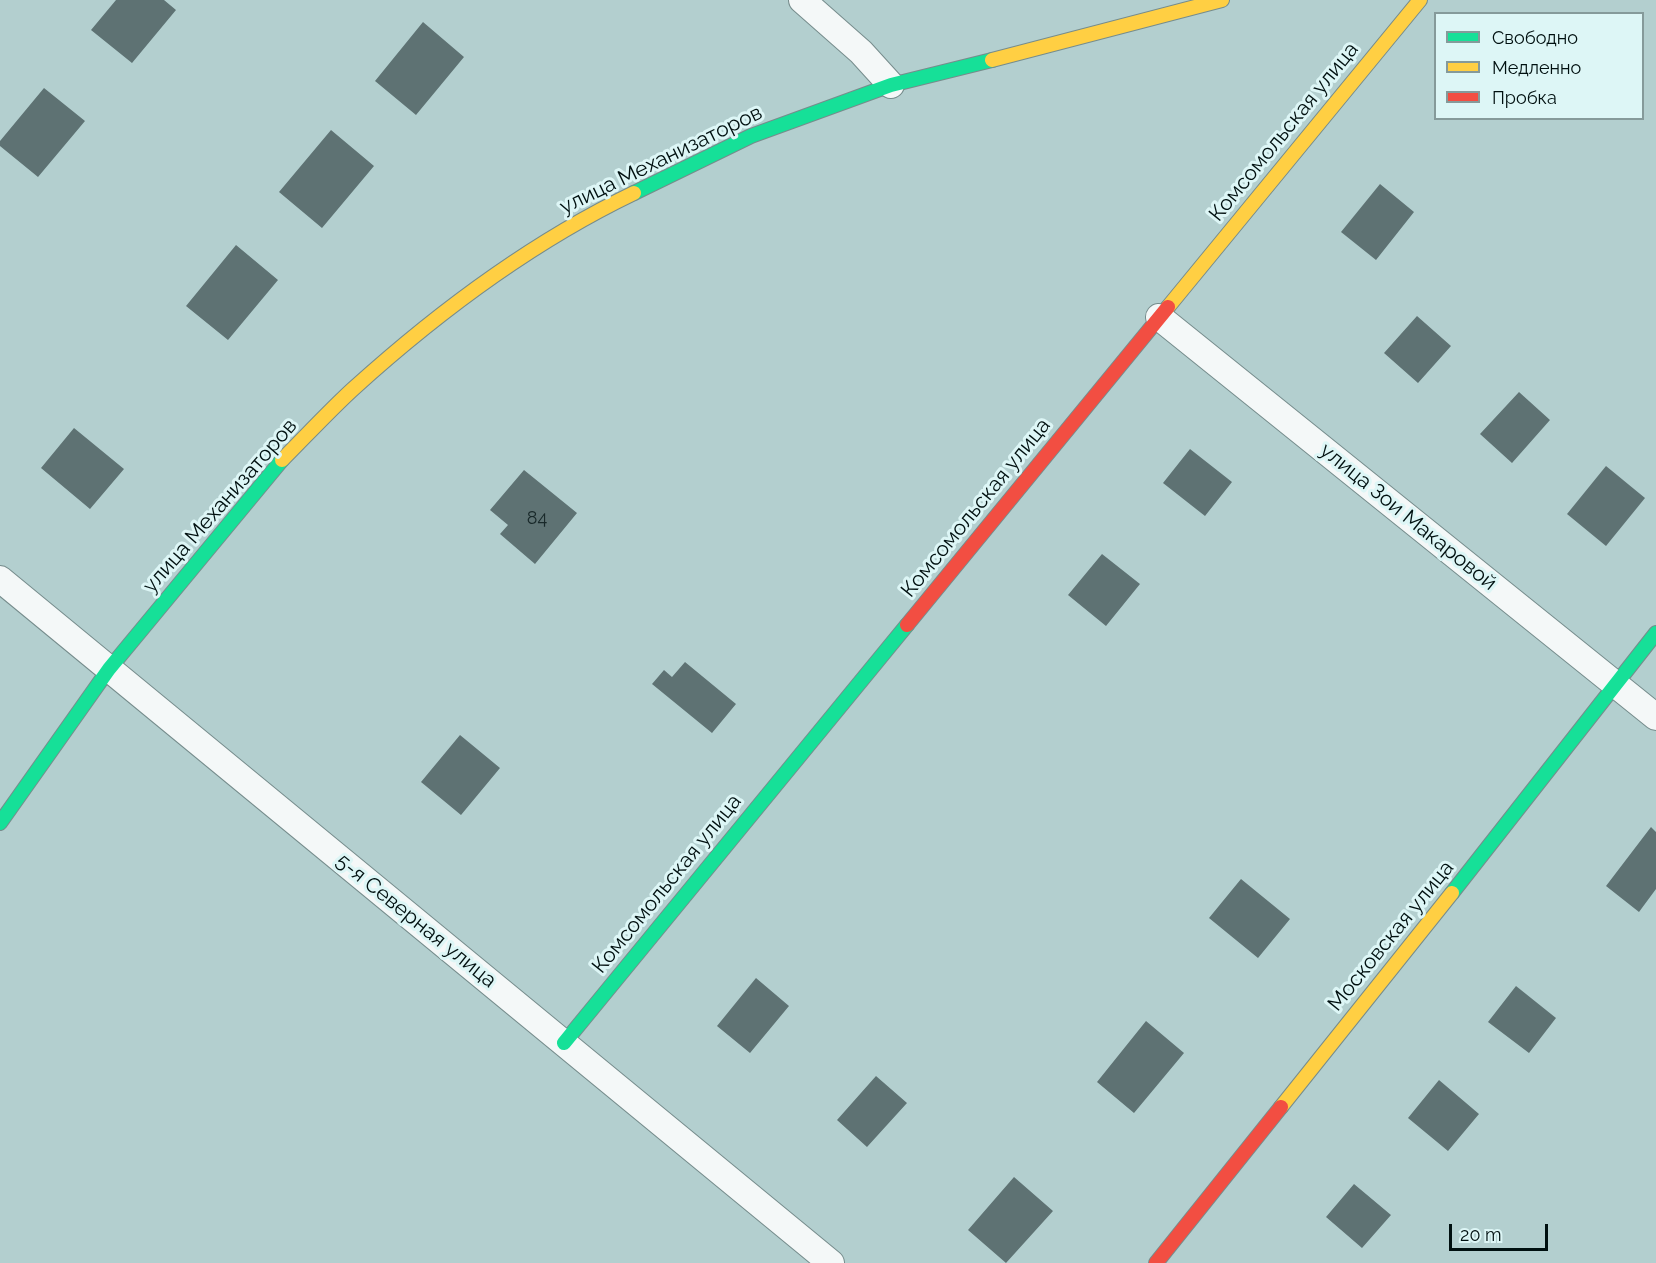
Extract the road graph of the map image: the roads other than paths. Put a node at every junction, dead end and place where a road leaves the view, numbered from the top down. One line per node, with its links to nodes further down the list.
1 (802, 0): 4 (street)
2 (1222, 0): 4 (street, улица Механизаторов)
3 (1420, 0): 5 (street, Комсомольская улица)
4 (891, 85): 8 (street, улица Механизаторов)
5 (1160, 317): 9 (street, улица Зои Макаровой); 12 (street, Комсомольская улица)
6 (0, 579): 8 (street, 5-я Северная улица)
7 (1656, 633): 9 (street, Московская улица)
8 (109, 669): 11 (street, улица Механизаторов); 12 (street, 5-я Северная улица)
9 (1616, 685): 10 (street, улица Зои Макаровой); 14 (street, Московская улица)
10 (1656, 717)
11 (0, 823)
12 (564, 1043): 13 (street, 5-я Северная улица)
13 (831, 1263)
14 (1156, 1263)

